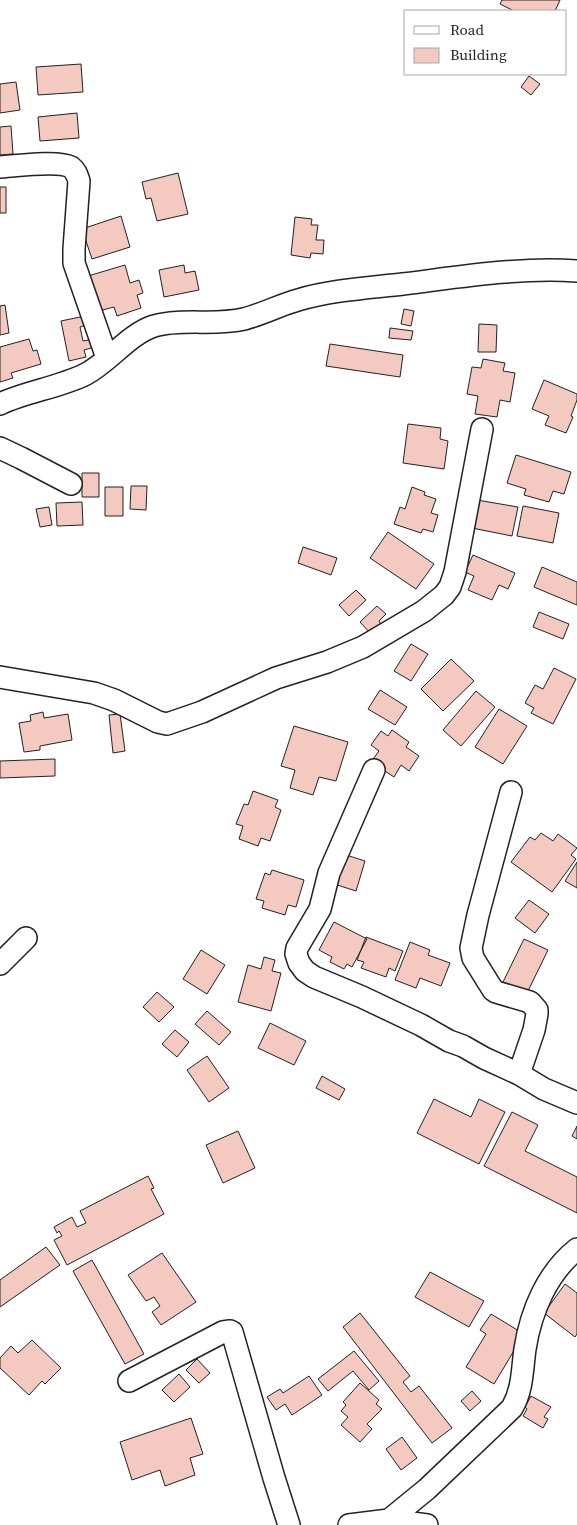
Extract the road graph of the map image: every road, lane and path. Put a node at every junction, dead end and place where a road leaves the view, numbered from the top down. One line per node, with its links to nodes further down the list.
1 (0, 167): 3 (street)
2 (577, 271): 3 (street)
3 (107, 358): 4 (street)
4 (0, 404)
5 (482, 429): 8 (street)
6 (0, 448): 7 (street)
7 (71, 484)
8 (0, 676)
9 (374, 770): 13 (street)
10 (511, 792): 13 (street)
11 (26, 938): 12 (street)
12 (0, 964)
13 (519, 1074): 14 (street)
14 (577, 1103)
15 (577, 1248): 17 (street)
16 (129, 1381): 18 (street)
17 (389, 1520): 19 (street); 20 (street)
18 (289, 1525)
19 (348, 1525)
20 (427, 1525)

